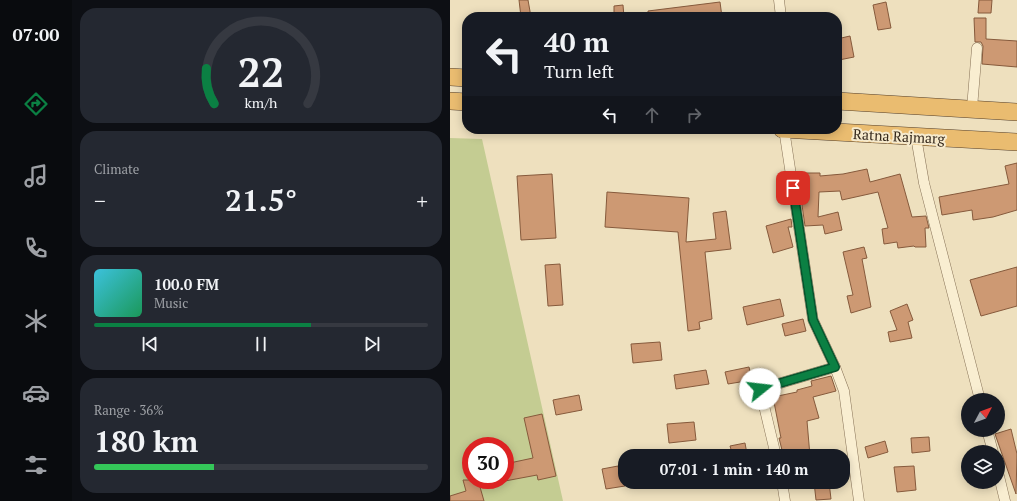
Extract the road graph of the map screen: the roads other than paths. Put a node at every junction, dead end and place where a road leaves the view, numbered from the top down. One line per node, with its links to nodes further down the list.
1 (779, 0): 2 (street)
2 (780, 12)
3 (978, 48): 9 (street)
4 (450, 77): 5 (highway)
5 (462, 78)
6 (450, 101): 8 (highway)
7 (842, 101): 9 (highway)
8 (462, 102)
9 (972, 108): 10 (highway)
10 (1017, 112)
11 (842, 133): 13 (highway, Ratna Rajmarg)
12 (784, 134): 15 (street)
13 (916, 137): 14 (highway, Ratna Rajmarg); 16 (street)
14 (1017, 142)
15 (835, 367): 17 (street); 21 (street)
16 (978, 393)
17 (774, 449)
18 (783, 489): 20 (street)
19 (1002, 489): 22 (street)
20 (784, 501)
21 (859, 501)
22 (1005, 501)

